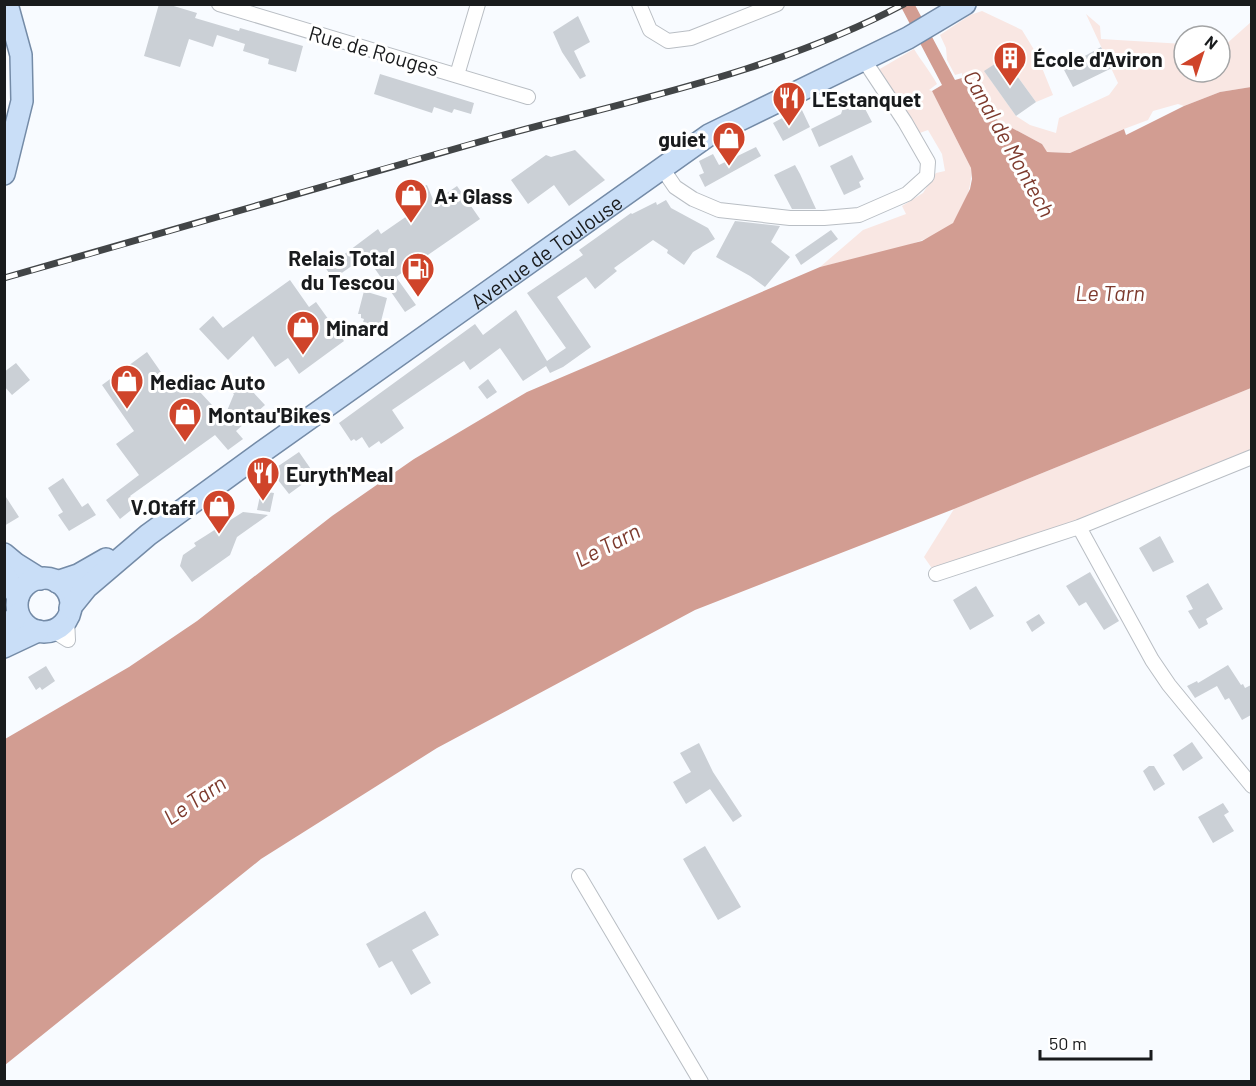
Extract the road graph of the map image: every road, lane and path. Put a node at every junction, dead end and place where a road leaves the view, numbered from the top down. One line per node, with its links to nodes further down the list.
1 (7, 4): 11 (main road)
2 (219, 4): 8 (street, Rue de Rouges)
3 (478, 4): 8 (street)
4 (639, 4): 5 (street)
5 (777, 4)
6 (965, 4): 7 (main road, Avenue de Toulouse)
7 (864, 60): 10 (main road, Avenue de Toulouse); 10 (street)
8 (457, 75): 9 (street, Rue de Rouges)
9 (528, 97)
10 (662, 168): 14 (main road, Avenue de Toulouse)
11 (4, 174)
12 (1251, 457): 13 (street)
13 (1079, 527): 17 (street); 22 (street)
14 (148, 535): 18 (main road, Avenue de Toulouse); 20 (main road, Avenue de Toulouse)
15 (4, 554): 18 (main road)
16 (4, 574): 19 (main road)
17 (936, 574)
18 (49, 580): 19 (main road); 20 (main road)
19 (14, 614): 20 (main road)
20 (57, 622): 21 (main road, Avenue de Toulouse)
21 (4, 647)
22 (1251, 786)
23 (579, 876): 24 (street)
24 (701, 1082)

